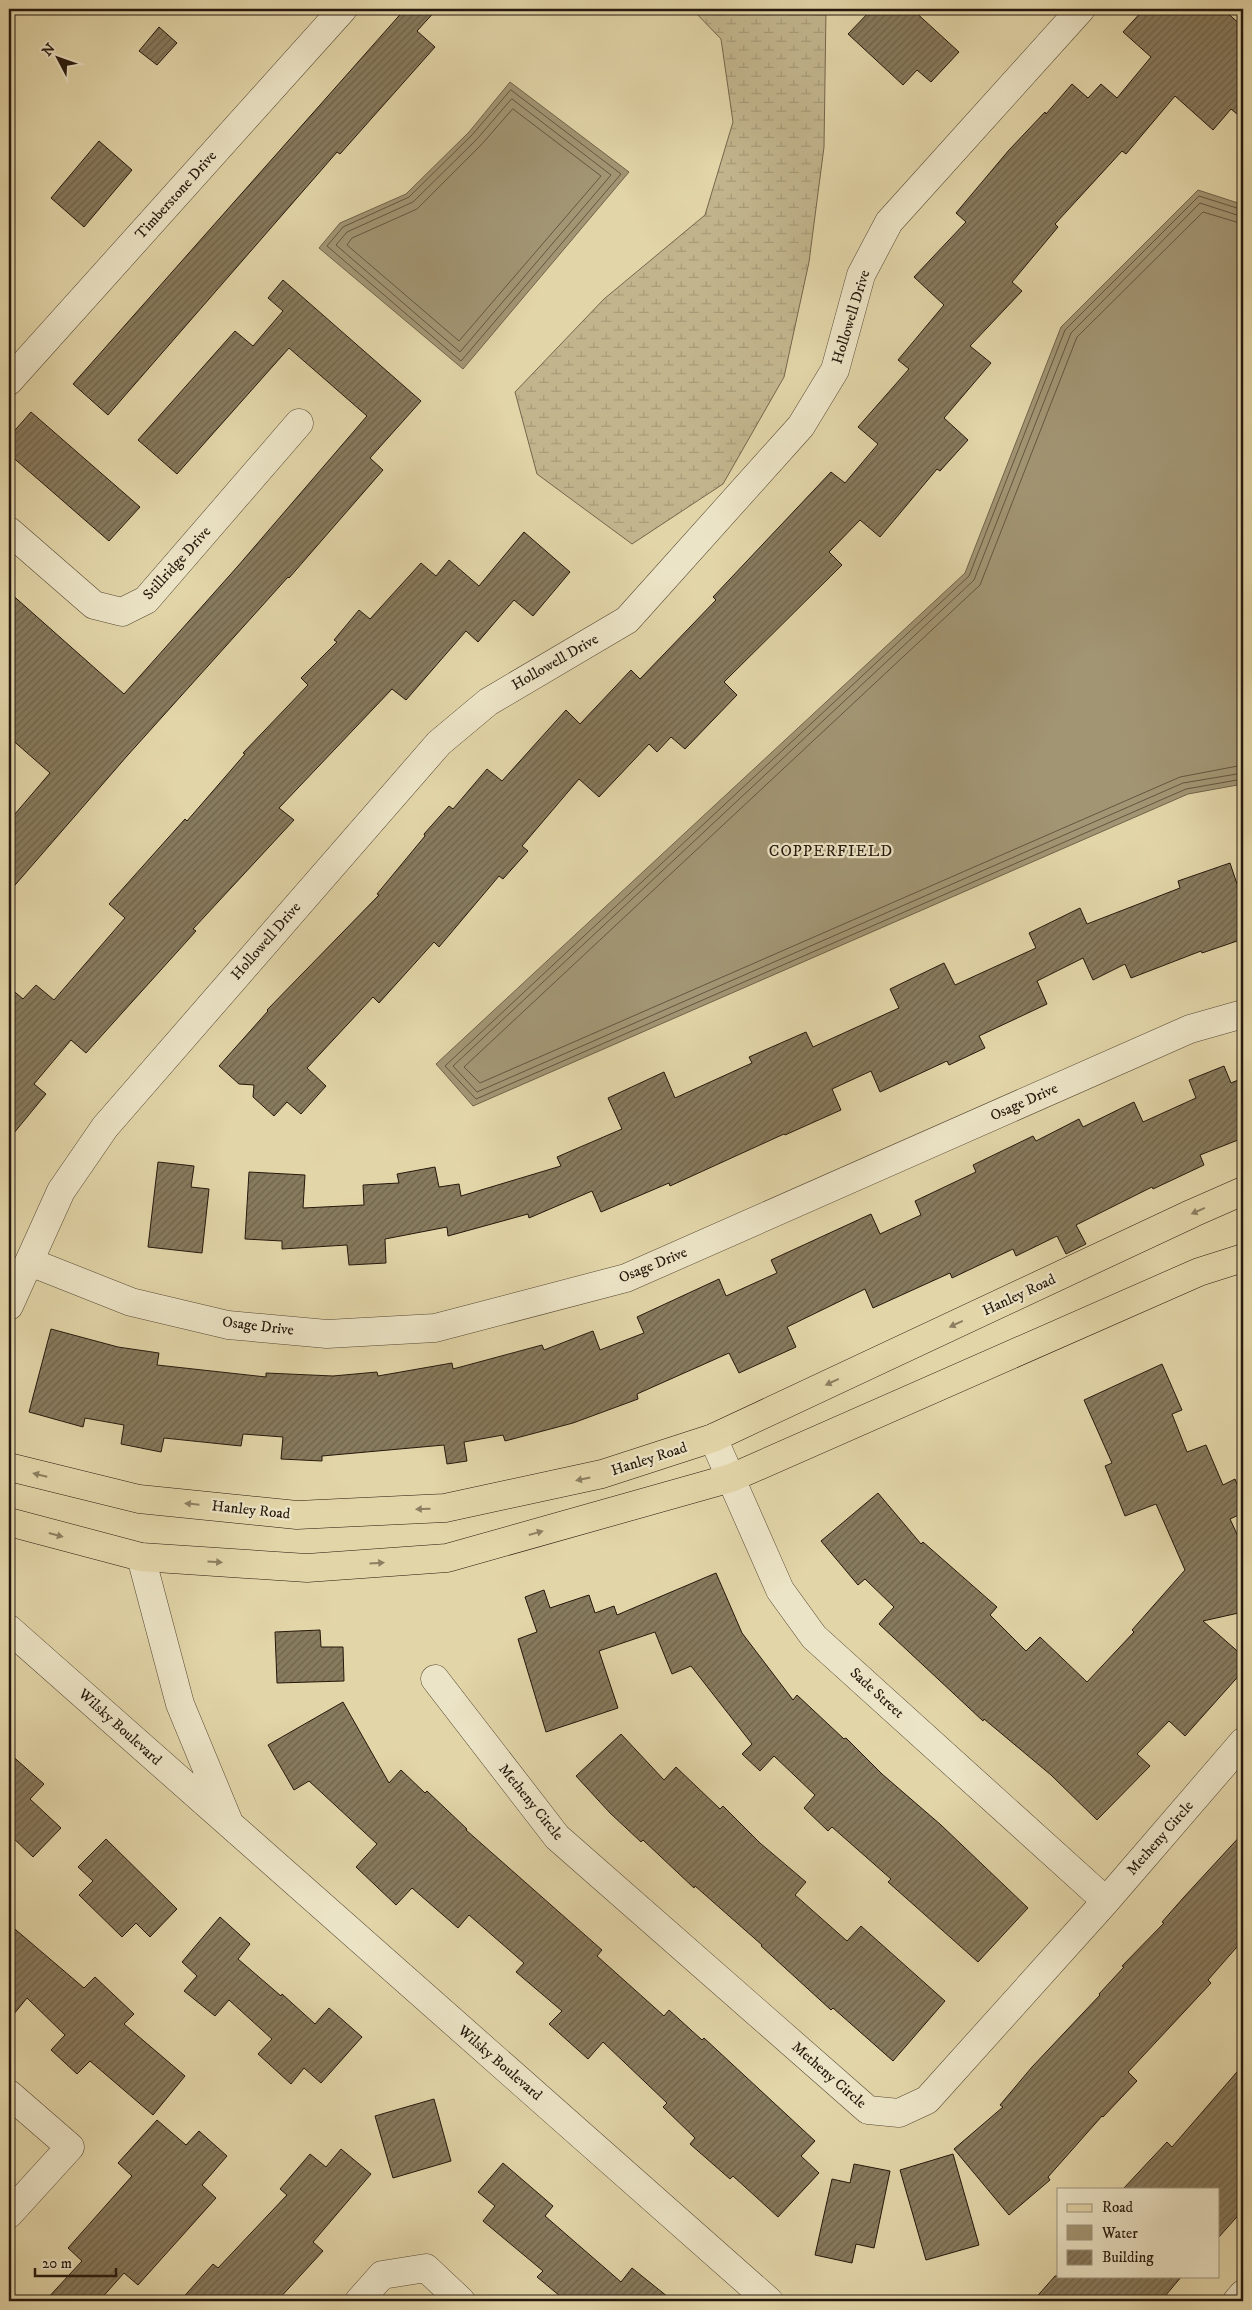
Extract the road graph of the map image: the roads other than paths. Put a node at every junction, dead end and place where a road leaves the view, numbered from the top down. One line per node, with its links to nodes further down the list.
1 (343, 9): 3 (street, Timberstone Drive)
2 (1080, 9): 9 (street, Hollowell Drive)
3 (9, 381)
4 (299, 423): 5 (street, Stillridge Drive)
5 (9, 531)
6 (1243, 1014): 9 (street, Osage Drive)
7 (1243, 1192): 11 (main road, Hanley Road, one-way to 11)
8 (1243, 1258): 13 (main road)
9 (30, 1262): 10 (street, Hollowell Drive)
10 (9, 1306)
11 (713, 1438): 12 (main road, Hanley Road, one-way to 12); 13 (street, Sade Street)
12 (9, 1467)
13 (731, 1478): 15 (main road, one-way to 13); 20 (street, Sade Street)
14 (9, 1522): 15 (main road, one-way to 15)
15 (141, 1557): 19 (street, Wilsky Boulevard)
16 (9, 1629): 19 (street, Wilsky Boulevard)
17 (435, 1679): 20 (street, Metheny Circle)
18 (1243, 1742): 20 (street, Metheny Circle)
19 (231, 1826): 26 (street, Wilsky Boulevard)
20 (1106, 1901)
21 (9, 2094): 22 (street)
22 (9, 2214)
23 (1243, 2294): 27 (street)
24 (359, 2301): 25 (street)
25 (461, 2301)
26 (768, 2301)
27 (1237, 2301)

